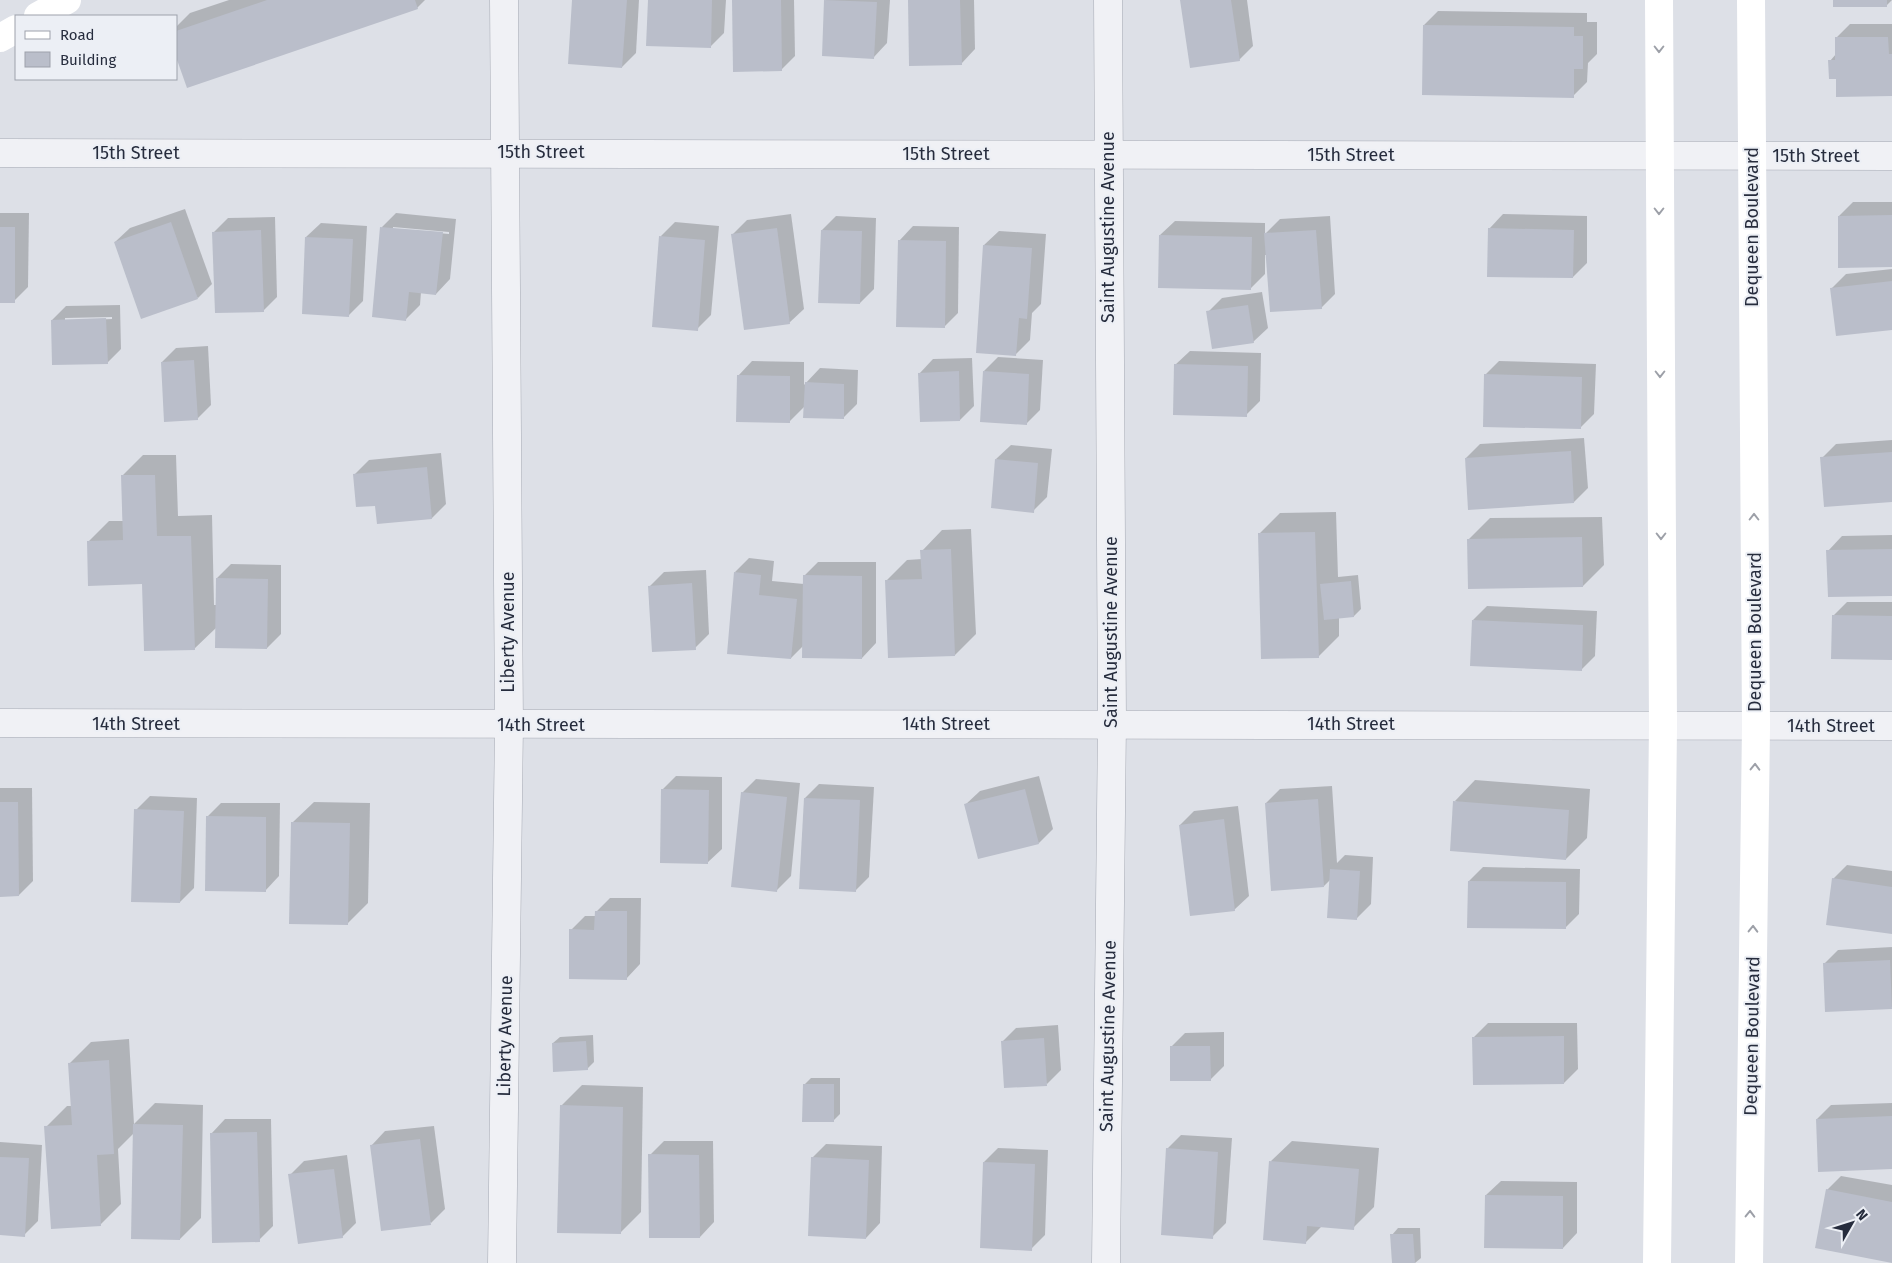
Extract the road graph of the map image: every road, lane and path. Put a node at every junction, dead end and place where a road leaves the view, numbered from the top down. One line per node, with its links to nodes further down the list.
1 (67, 0): 6 (street)
2 (504, 0): 9 (street, Liberty Avenue)
3 (1108, 0): 11 (street, Saint Augustine Avenue)
4 (1659, 0): 12 (street, one-way to 12)
5 (1751, 0): 13 (street, Dequeen Boulevard)
6 (40, 15)
7 (15, 30): 8 (street)
8 (0, 38)
9 (504, 152): 10 (street, 15th Street); 11 (street, 15th Street); 17 (street, Liberty Avenue)
10 (0, 153)
11 (1107, 154): 12 (street, 15th Street); 16 (street, Saint Augustine Avenue)
12 (1658, 156): 13 (street, 15th Street); 18 (street, one-way to 18)
13 (1751, 156): 14 (street, 15th Street); 19 (street, Dequeen Boulevard, one-way to 13)
14 (1892, 156)
15 (0, 723): 17 (street, 14th Street)
16 (1112, 723): 17 (street, 14th Street); 18 (street, 14th Street); 22 (street, Saint Augustine Avenue)
17 (508, 725): 21 (street, Liberty Avenue)
18 (1663, 725): 19 (street, 14th Street); 23 (street)
19 (1756, 726): 20 (street, 14th Street); 24 (street, Dequeen Boulevard, one-way to 19)
20 (1892, 726)
21 (502, 1263)
22 (1106, 1263)
23 (1657, 1263)
24 (1749, 1263)

